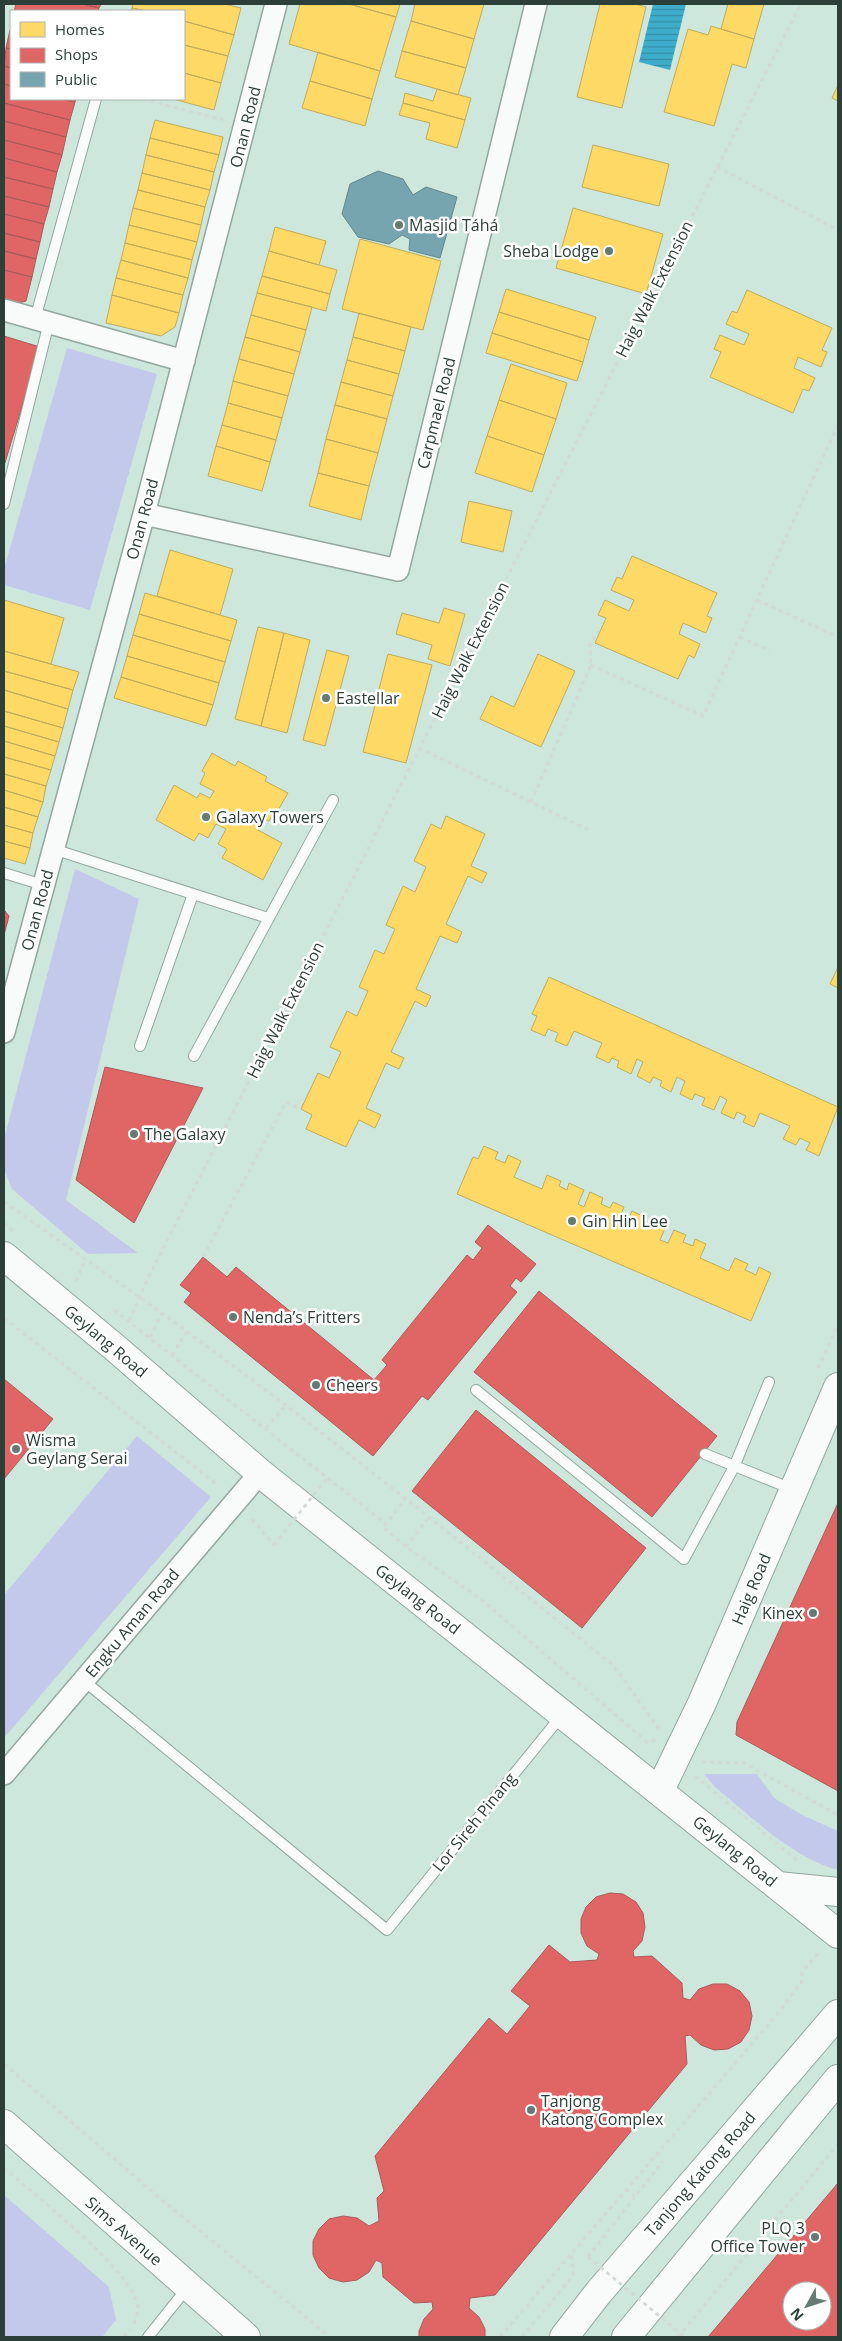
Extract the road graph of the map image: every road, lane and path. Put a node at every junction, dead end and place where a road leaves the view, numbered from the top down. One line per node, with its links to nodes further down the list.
1 (276, 4): 11 (street, Onan Road)
2 (536, 4): 14 (street, Carpmael Road)
3 (801, 4): 7 (path, Haig Walk Extension)
4 (96, 100): 10 (lane)
5 (147, 100): 6 (path)
6 (231, 122)
7 (717, 167): 8 (path); 21 (path, Haig Walk Extension)
8 (838, 230)
9 (4, 310): 10 (street)
10 (42, 321): 11 (street); 13 (lane)
11 (184, 361): 14 (street, Onan Road)
12 (838, 425): 15 (path)
13 (4, 504)
14 (144, 514): 25 (street, Onan Road)
15 (757, 600): 17 (path); 18 (path)
16 (598, 631): 20 (path)
17 (740, 637): 19 (path); 20 (path)
18 (838, 637)
19 (770, 651)
20 (591, 665): 23 (path)
21 (419, 748): 23 (path); 42 (path, Haig Walk Extension)
22 (333, 800): 29 (lane)
23 (531, 802): 24 (path)
24 (589, 830)
25 (53, 849): 27 (street, Onan Road); 28 (lane)
26 (4, 873): 27 (lane)
27 (44, 885): 30 (street, Onan Road)
28 (192, 894): 29 (lane); 31 (lane)
29 (268, 918): 32 (lane)
30 (4, 1032)
31 (140, 1046)
32 (194, 1056)
33 (301, 1110): 37 (path)
34 (4, 1202): 38 (path)
35 (4, 1223): 36 (path)
36 (11, 1246): 58 (main road, Geylang Road)
37 (203, 1257)
38 (86, 1258): 40 (path); 42 (path)
39 (69, 1275): 40 (path)
40 (76, 1281): 41 (path)
41 (84, 1287)
42 (140, 1296): 44 (path); 46 (path, Haig Walk Extension)
43 (106, 1304): 46 (path)
44 (162, 1313): 47 (path); 48 (path)
45 (4, 1318): 62 (path)
46 (129, 1321): 48 (path)
47 (187, 1331): 49 (path); 53 (path)
48 (150, 1337): 49 (path)
49 (172, 1355): 54 (path)
50 (769, 1382): 57 (lane)
51 (838, 1387): 60 (main road, Haig Road)
52 (476, 1390): 57 (lane)
53 (286, 1405): 54 (path); 61 (path)
54 (266, 1428): 55 (path)
55 (275, 1435): 59 (path); 64 (path)
56 (704, 1454): 57 (lane)
57 (734, 1467): 60 (lane)
58 (260, 1473): 62 (street, Engku Aman Road); 67 (main road, Geylang Road)
59 (328, 1478): 62 (path, bridge); 64 (path)
60 (794, 1490): 73 (main road, Haig Road)
61 (406, 1499): 63 (path); 64 (path)
62 (237, 1500): 66 (street, Engku Aman Road)
63 (429, 1517): 65 (path); 68 (path)
64 (386, 1524): 65 (path)
65 (406, 1547): 69 (path)
66 (83, 1680): 67 (lane, Lor Sireh Pinang); 72 (street, Engku Aman Road)
67 (563, 1714): 73 (main road, Geylang Road)
68 (661, 1732)
69 (658, 1740)
70 (695, 1762): 74 (path)
71 (695, 1770): 75 (path)
72 (4, 1774)
73 (660, 1790): 76 (main road, Geylang Road)
74 (838, 1815)
75 (802, 1862)
76 (778, 1886): 77 (main road); 78 (main road, Geylang Road)
77 (838, 1892)
78 (838, 1934)
79 (802, 1972): 87 (path)
80 (838, 2014): 98 (main road, Tanjong Katong Road)
81 (4, 2064): 95 (path)
82 (838, 2079): 91 (main road)
83 (4, 2124): 90 (main road, Sims Avenue)
84 (838, 2144): 101 (path)
85 (663, 2161): 88 (path)
86 (4, 2168): 92 (path)
87 (626, 2189): 88 (path); 89 (path)
88 (636, 2197): 102 (path, bridge)
89 (572, 2253): 96 (path); 97 (path)
90 (188, 2287): 93 (lane); 94 (main road, Sims Avenue)
91 (645, 2313): 99 (main road); 100 (lane)
92 (124, 2337)
93 (148, 2337)
94 (246, 2337)
95 (330, 2337)
96 (500, 2337)
97 (522, 2337)
98 (564, 2337)
99 (626, 2337)
100 (632, 2337)
101 (678, 2337)
102 (685, 2337)

